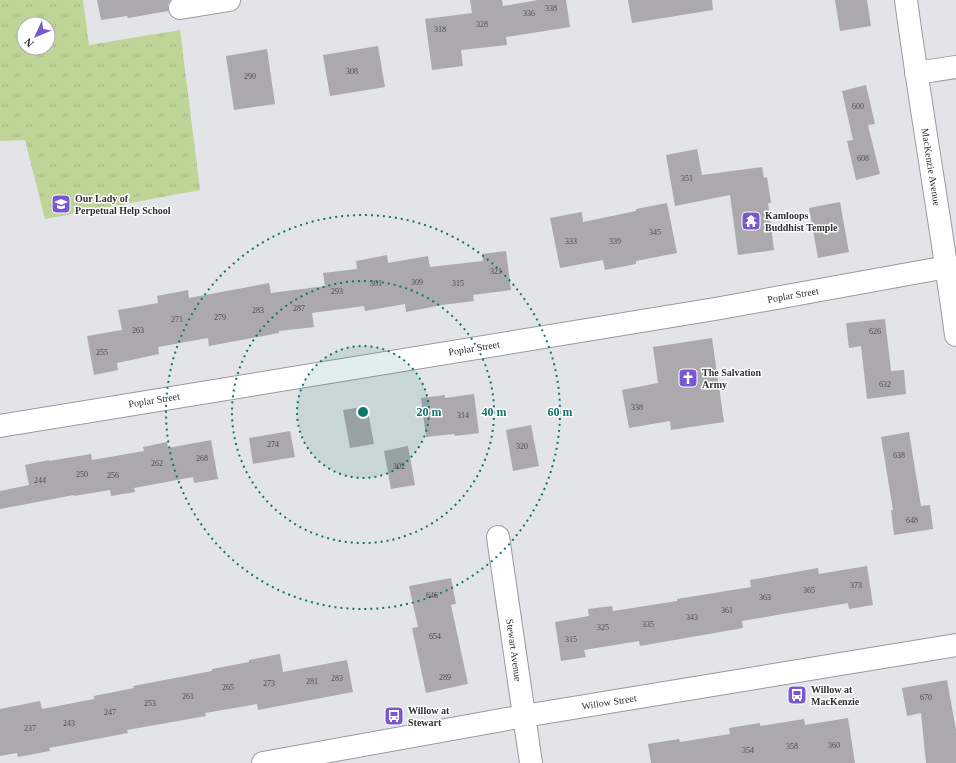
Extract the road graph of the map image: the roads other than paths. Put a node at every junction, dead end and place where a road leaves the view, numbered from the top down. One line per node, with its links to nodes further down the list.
1 (229, 0): 3 (street)
2 (906, 0): 5 (street, MacKenzie Avenue)
3 (180, 8)
4 (956, 67): 5 (street)
5 (916, 73): 6 (street, MacKenzie Avenue)
6 (947, 267): 7 (street, MacKenzie Avenue); 8 (street, Poplar Street)
7 (956, 335)
8 (0, 426)
9 (498, 537): 11 (street, Stewart Avenue)
10 (956, 645): 11 (street, Willow Street)
11 (524, 716): 12 (street, Willow Street); 13 (street, Stewart Avenue)
12 (263, 763)
13 (531, 763)

